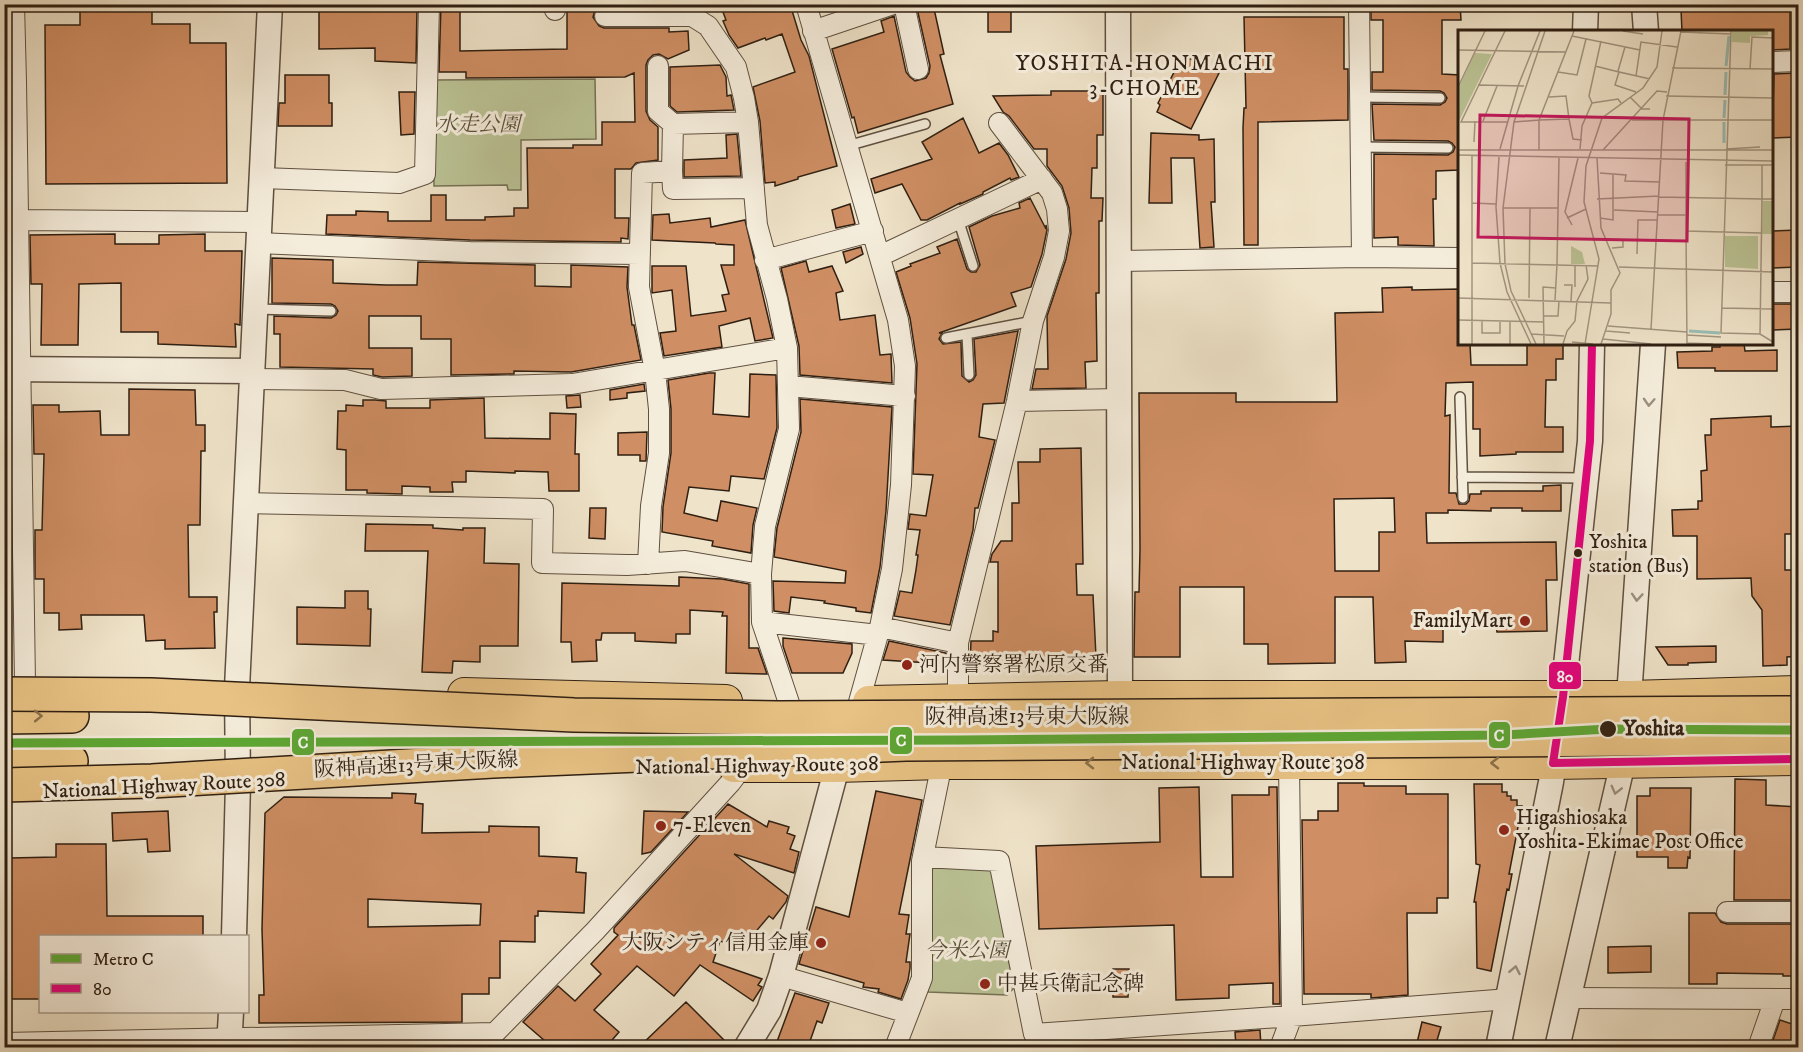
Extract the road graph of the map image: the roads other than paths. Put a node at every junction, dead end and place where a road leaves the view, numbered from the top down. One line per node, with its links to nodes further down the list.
1 (14, 4): 20 (street)
2 (270, 4): 31 (street)
3 (429, 4): 31 (street)
4 (806, 4): 15 (street)
5 (893, 4): 15 (street)
6 (904, 4): 19 (street)
7 (1118, 4): 43 (street)
8 (1359, 4): 21 (street)
9 (1586, 4): 13 (street)
10 (1644, 4): 14 (street)
11 (689, 10): 12 (street); 23 (street)
12 (604, 16)
13 (1585, 30)
14 (1646, 30)
15 (813, 31): 27 (street)
16 (1798, 61): 17 (street)
17 (1773, 62)
18 (658, 66): 25 (street)
19 (918, 69)
20 (10, 82): 35 (street)
21 (1360, 98): 22 (lane); 28 (street)
22 (1440, 98)
23 (748, 122): 25 (street); 33 (street)
24 (999, 123): 32 (street)
25 (673, 124): 30 (street)
26 (925, 124): 27 (lane)
27 (848, 146): 36 (street)
28 (1360, 147): 29 (lane); 40 (street)
29 (1448, 148)
30 (672, 171): 33 (street); 38 (street)
31 (262, 178): 37 (street)
32 (1042, 178): 34 (street); 49 (street)
33 (754, 188): 42 (street)
34 (958, 219): 39 (street); 44 (lane)
35 (18, 220): 37 (street); 55 (street)
36 (873, 231): 39 (street); 42 (street)
37 (259, 232): 38 (street); 47 (street)
38 (640, 255): 56 (street)
39 (880, 256): 60 (street)
40 (1362, 257): 41 (street); 43 (street)
41 (1458, 258)
42 (765, 260): 54 (street)
43 (1119, 261): 62 (street)
44 (973, 266)
45 (1773, 292): 46 (street)
46 (1798, 292)
47 (255, 309): 48 (lane); 57 (street)
48 (331, 311)
49 (1032, 321): 50 (lane); 63 (street)
50 (967, 334): 51 (lane); 58 (lane)
51 (946, 338)
52 (1592, 345): 65 (street)
53 (1653, 345): 78 (street, one-way to 78)
54 (787, 348): 56 (street); 59 (street)
55 (12, 369): 57 (street); 73 (street)
56 (655, 371): 57 (street); 68 (street)
57 (251, 375): 67 (street)
58 (969, 375)
59 (788, 386): 60 (street); 69 (street)
60 (905, 396): 71 (street)
61 (1460, 397): 64 (lane)
62 (1119, 399): 63 (street); 76 (street)
63 (1017, 401): 72 (street)
64 (1462, 477): 65 (lane); 66 (lane)
65 (1586, 478): 77 (street)
66 (1463, 498)
67 (246, 503): 68 (street); 74 (street)
68 (648, 564): 69 (street)
69 (761, 574): 70 (street)
70 (762, 622): 71 (street); 81 (street)
71 (879, 631): 72 (street); 80 (street)
72 (958, 643): 79 (street)
73 (11, 687): 74 (highway); 83 (highway, 阪神高速13号東大阪線, bridge)
74 (237, 688): 81 (highway); 95 (street)
75 (1798, 692): 78 (highway)
76 (1120, 697): 77 (highway); 79 (highway)
77 (1563, 697): 78 (highway); 92 (street)
78 (1630, 697): 89 (street)
79 (958, 700): 80 (highway)
80 (859, 702): 81 (highway); 94 (street)
81 (789, 703)
82 (1798, 713): 83 (highway, 阪神高速13号東大阪線, bridge)
83 (574, 715): 84 (highway, one-way to 83, bridge)
84 (4, 717)
85 (1798, 738): 87 (highway, 阪神高速13号東大阪線, bridge)
86 (1798, 759): 89 (highway, National Highway Route 308)
87 (493, 760): 88 (highway, bridge); 96 (highway, 阪神高速13号東大阪線, bridge)
88 (4, 762)
89 (1623, 762): 92 (highway, National Highway Route 308); 103 (street, one-way to 103)
90 (942, 763): 91 (highway, National Highway Route 308, one-way to 90); 94 (highway, National Highway Route 308); 98 (street)
91 (1289, 763): 92 (highway, National Highway Route 308, one-way to 91); 109 (street)
92 (1553, 763): 104 (street, one-way to 92)
93 (743, 766): 94 (highway, National Highway Route 308); 95 (highway, National Highway Route 308); 110 (street)
94 (836, 766): 102 (street)
95 (238, 783): 97 (highway, National Highway Route 308); 101 (street)
96 (4, 785)
97 (4, 794)
98 (923, 857): 108 (street); 111 (street)
99 (1727, 912): 100 (street)
100 (1798, 912)
101 (234, 935)
102 (781, 976): 108 (street); 114 (street)
103 (1569, 998): 105 (street); 118 (street)
104 (1509, 999): 109 (street); 117 (street)
105 (1775, 999): 106 (street); 119 (street)
106 (1798, 999)
107 (231, 1013): 113 (street)
108 (908, 1013): 115 (street)
109 (1293, 1016): 111 (street); 116 (street)
110 (487, 1040): 113 (street)
111 (1032, 1041)
112 (4, 1043): 113 (street)
113 (230, 1043)
114 (746, 1047)
115 (895, 1047)
116 (1280, 1047)
117 (1498, 1047)
118 (1557, 1047)
119 (1758, 1047)

